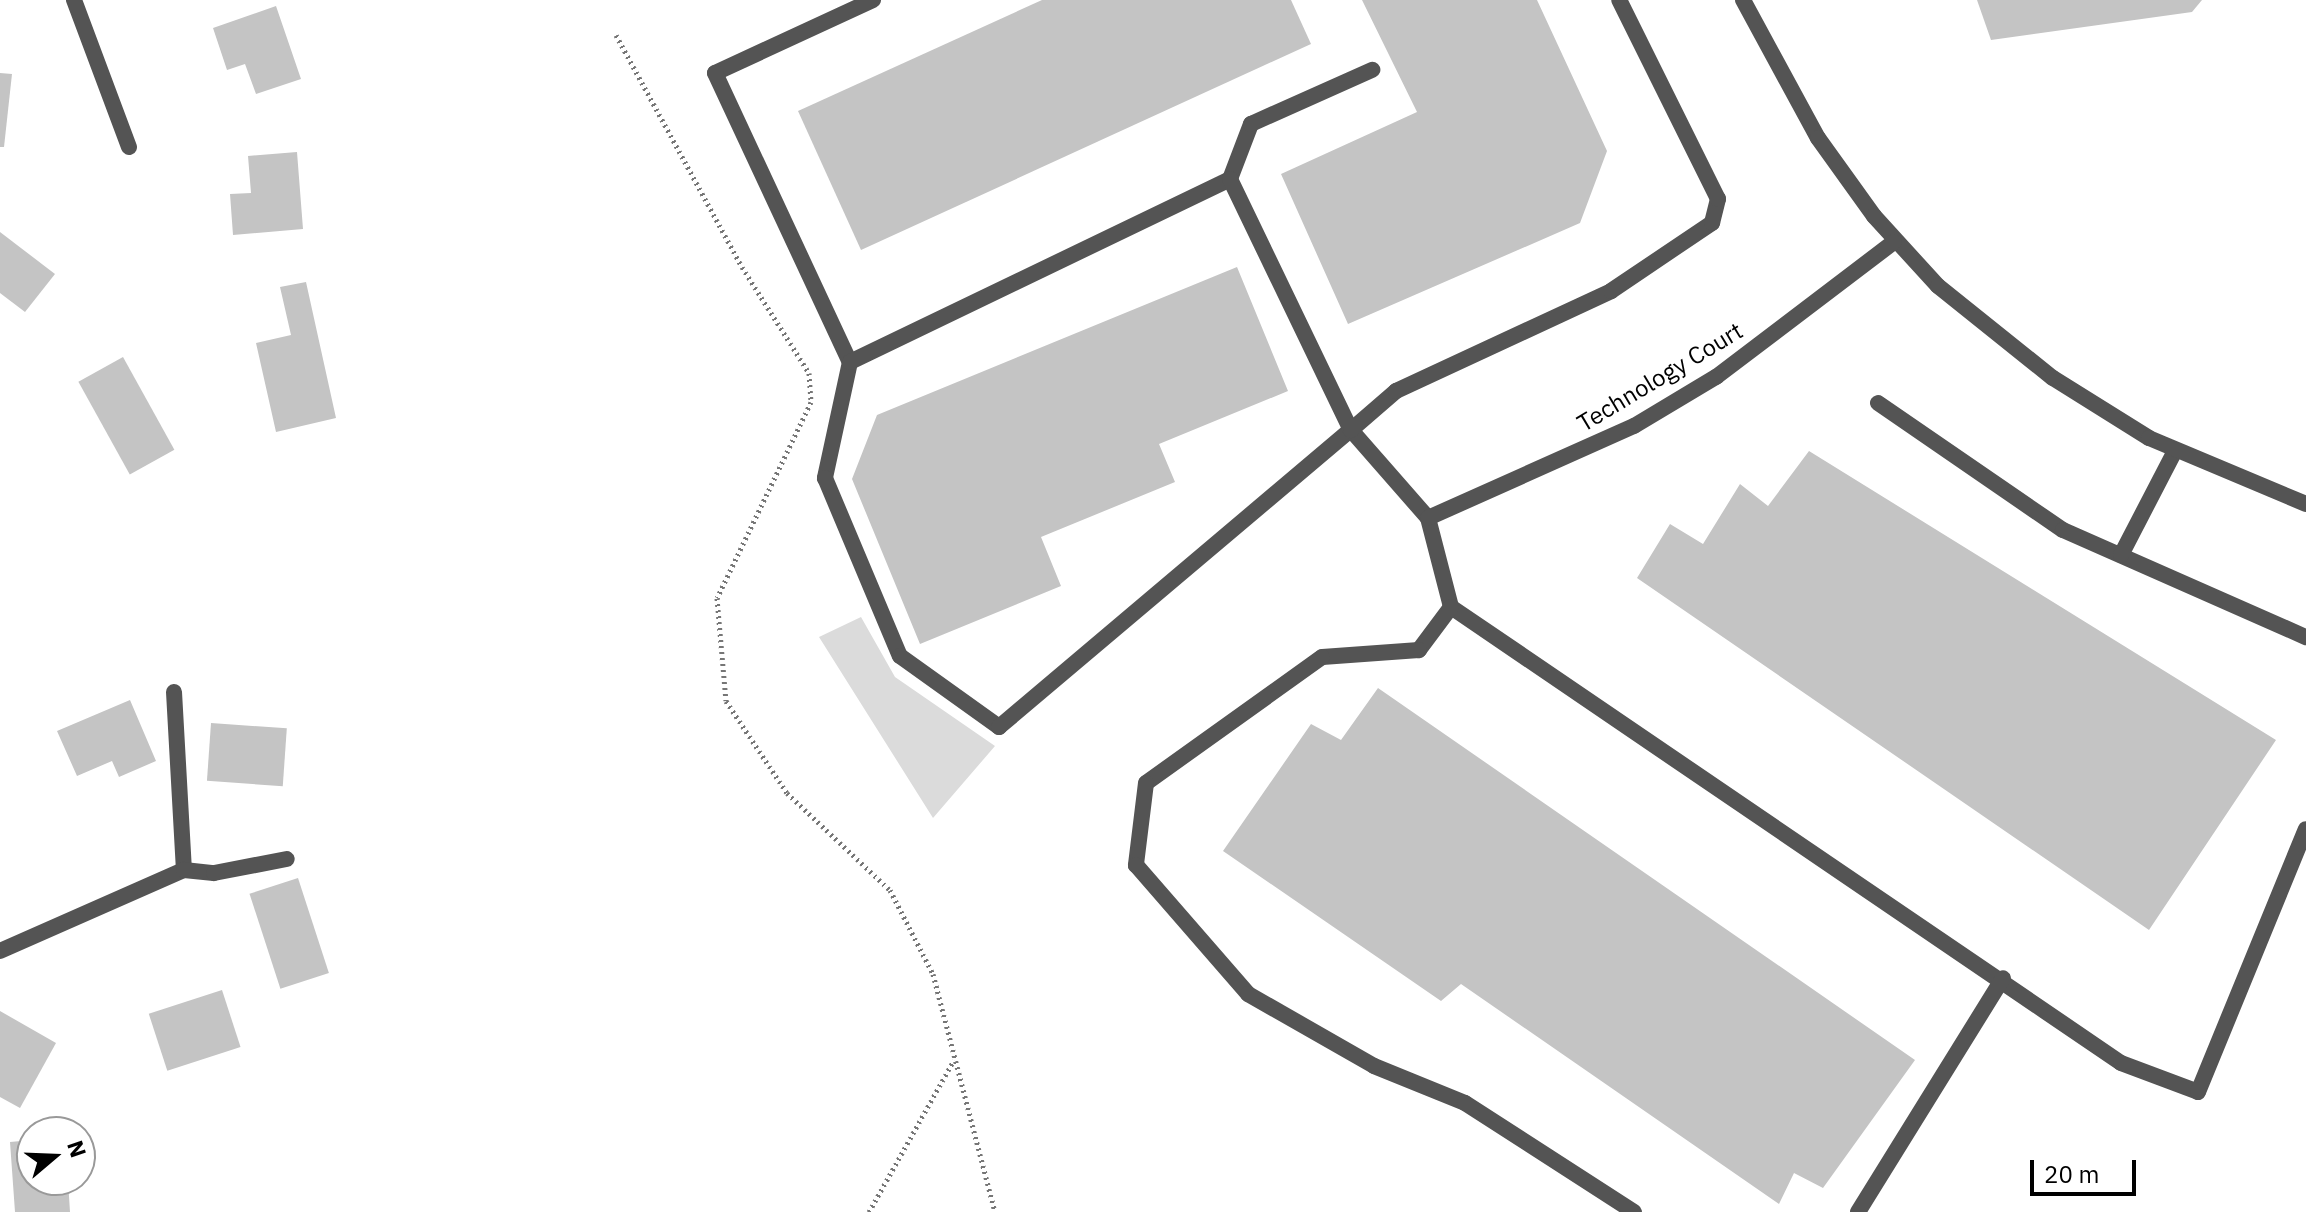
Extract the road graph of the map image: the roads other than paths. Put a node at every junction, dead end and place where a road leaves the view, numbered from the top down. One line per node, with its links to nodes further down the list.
1 (74, 0): 6 (street)
2 (873, 0): 9 (street)
3 (1619, 0): 11 (street)
4 (1743, 0): 8 (street)
5 (1372, 70): 7 (street)
6 (129, 147)
7 (1230, 179): 9 (street); 11 (street)
8 (1894, 242): 12 (street); 14 (street, Technology Court)
9 (850, 362): 11 (street)
10 (1878, 403): 15 (street)
11 (1351, 430): 14 (street)
12 (2175, 451): 13 (street); 15 (street)
13 (2306, 504)
14 (1428, 518): 16 (street)
15 (2121, 555): 17 (street)
16 (1451, 607): 23 (street); 24 (street)
17 (2306, 637)
18 (174, 692): 21 (street)
19 (2306, 829): 23 (street)
20 (287, 859): 21 (street)
21 (184, 870): 22 (street)
22 (0, 951)
23 (2003, 978): 25 (street)
24 (1634, 1212)
25 (1858, 1212)

